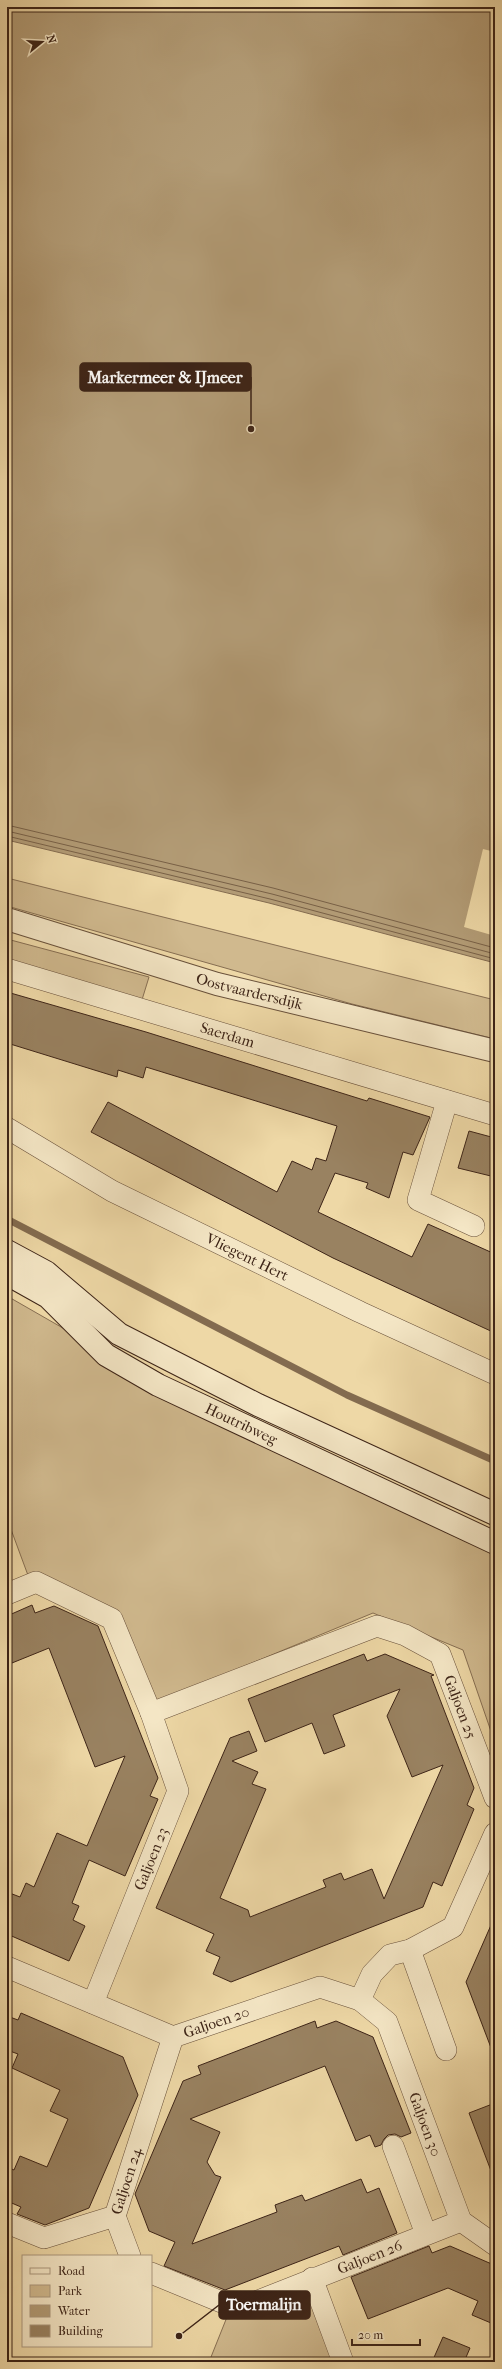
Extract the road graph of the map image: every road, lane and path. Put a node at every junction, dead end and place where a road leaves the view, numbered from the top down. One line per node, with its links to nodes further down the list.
1 (7, 919): 3 (main road, Oostvaardersdijk)
2 (7, 969): 4 (street, Saerdam)
3 (495, 1051)
4 (447, 1101): 5 (street, Saerdam); 7 (street)
5 (495, 1115)
6 (7, 1128): 10 (street, Vliegent Hert)
7 (474, 1226)
8 (7, 1251): 11 (main road, Houtribweg)
9 (7, 1274): 12 (main road, Houtribweg)
10 (495, 1374)
11 (495, 1514)
12 (495, 1543)
13 (7, 1594): 14 (street, Galjoen 23)
14 (151, 1713): 15 (street, Galjoen 25); 20 (street, Galjoen 23)
15 (495, 1798)
16 (495, 1833): 17 (street)
17 (410, 1950): 19 (street); 22 (street)
18 (7, 1967): 20 (street, Galjoen 20)
19 (360, 2000): 21 (street, Galjoen 20); 25 (street, Galjoen 30)
20 (93, 2003): 21 (street, Galjoen 20)
21 (173, 2037): 24 (street, Galjoen 24)
22 (446, 2050)
23 (393, 2146): 27 (street)
24 (115, 2216): 26 (street, Galjoen 24); 29 (street)
25 (461, 2221): 27 (street, Galjoen 26); 28 (street)
26 (7, 2223)
27 (426, 2234): 31 (street, Galjoen 26)
28 (495, 2246)
29 (130, 2255)
30 (152, 2273): 31 (street, Galjoen 26)
31 (312, 2278): 32 (street)
32 (344, 2362)

